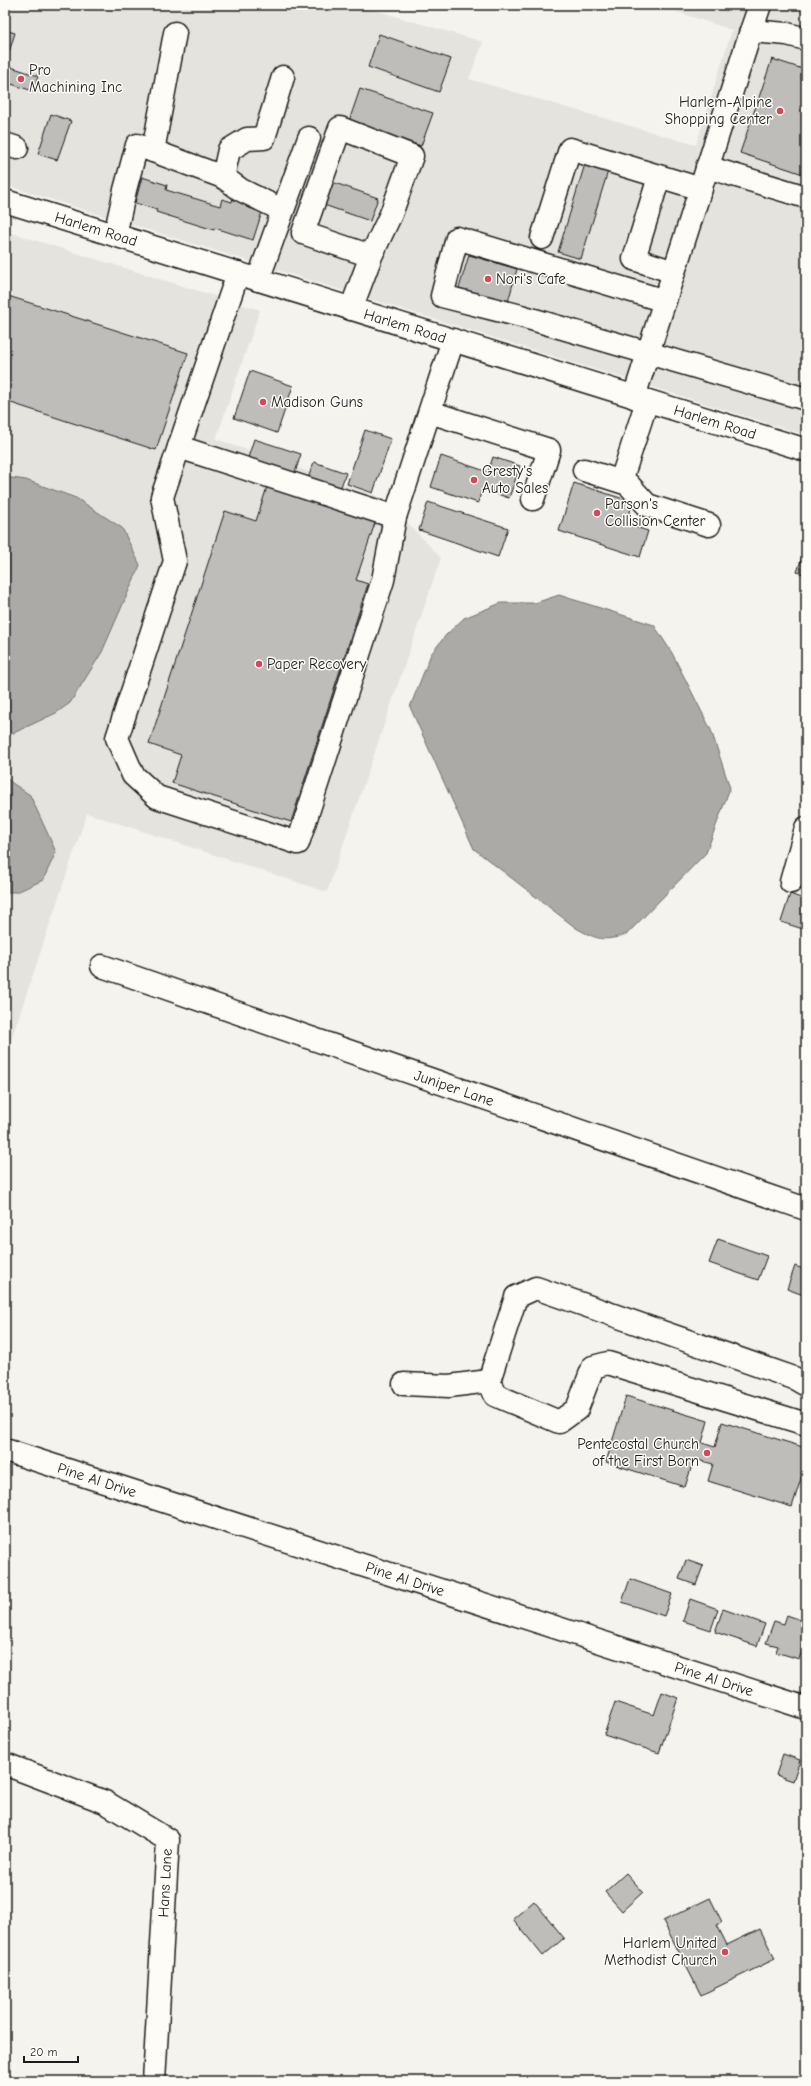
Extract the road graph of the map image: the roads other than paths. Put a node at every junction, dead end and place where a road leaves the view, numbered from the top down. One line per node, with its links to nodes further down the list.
1 (760, 5): 2 (street)
2 (751, 31): 4 (street); 8 (street)
3 (174, 33): 7 (street)
4 (806, 39)
5 (283, 76): 9 (street)
6 (309, 138): 14 (street)
7 (153, 151): 9 (street); 15 (street)
8 (707, 168): 11 (street); 12 (street)
9 (223, 177): 14 (street)
10 (659, 177): 11 (street); 16 (street); 18 (street)
11 (701, 189): 18 (street)
12 (806, 197)
13 (5, 201): 15 (street, Harlem Road)
14 (282, 210): 20 (street)
15 (115, 235): 19 (street, Harlem Road)
16 (542, 238)
17 (371, 256): 17 (street); 22 (street)
18 (674, 272): 21 (street)
19 (238, 273): 20 (street, Harlem Road); 28 (street)
20 (258, 280): 22 (street, Harlem Road)
21 (665, 301): 24 (street); 24 (street)
22 (351, 309): 23 (street, Harlem Road)
23 (453, 340): 25 (street, Harlem Road); 27 (street)
24 (648, 352): 25 (street); 26 (street)
25 (641, 399): 29 (street, Harlem Road); 31 (street)
26 (806, 399)
27 (430, 412): 32 (street); 33 (street)
28 (179, 447): 33 (street); 33 (street)
29 (806, 450)
30 (584, 470): 31 (street)
31 (622, 482): 34 (street)
32 (533, 499)
33 (395, 517)
34 (709, 525)
35 (806, 828): 36 (street)
36 (791, 882)
37 (102, 966): 38 (street, Juniper Lane)
38 (806, 1209)
39 (489, 1381): 40 (street); 41 (street); 42 (street)
40 (404, 1384)
41 (806, 1385)
42 (806, 1424)
43 (5, 1450): 44 (street, Pine Al Drive)
44 (806, 1708)
45 (5, 1764): 46 (street, Hans Lane)
46 (154, 2081)

